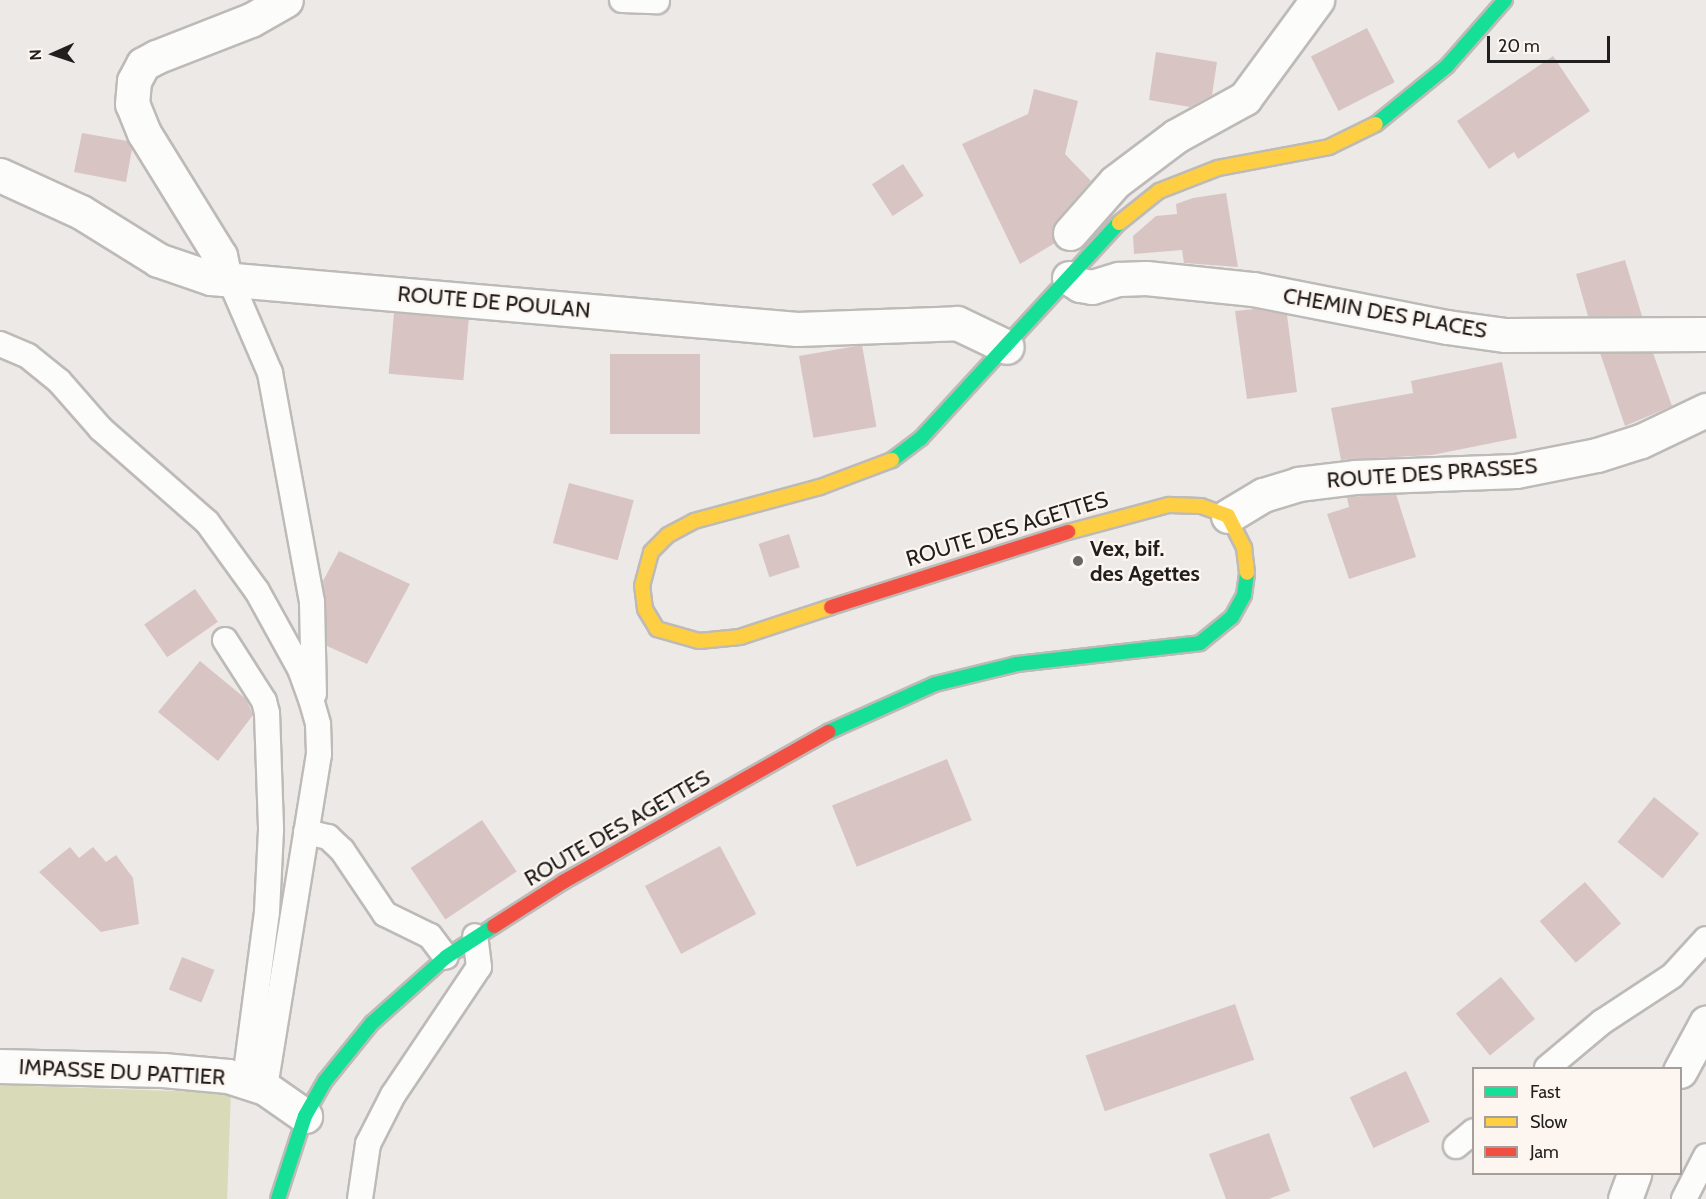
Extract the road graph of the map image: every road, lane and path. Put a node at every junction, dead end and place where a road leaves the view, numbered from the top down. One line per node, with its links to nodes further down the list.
1 (286, 0): 9 (street)
2 (622, 0): 5 (lane)
3 (1317, 0): 7 (street)
4 (1505, 0): 8 (street, ROUTE DES AGETTES)
5 (657, 1)
6 (0, 175): 9 (street, ROUTE DE POULAN)
7 (1070, 233)
8 (1069, 278): 10 (street, CHEMIN DES PLACES); 12 (street, ROUTE DES AGETTES)
9 (227, 279): 12 (street, ROUTE DE POULAN); 16 (lane)
10 (1706, 334)
11 (0, 345): 16 (lane)
12 (1007, 347): 14 (street, ROUTE DES AGETTES)
13 (1706, 410): 14 (street, ROUTE DES PRASSES)
14 (1228, 516): 18 (street, ROUTE DES AGETTES)
15 (225, 640): 25 (lane)
16 (311, 699): 17 (lane)
17 (306, 832): 20 (lane); 25 (lane)
18 (475, 936): 20 (street, ROUTE DES AGETTES); 30 (lane)
19 (1706, 939): 23 (lane)
20 (446, 957): 26 (street, ROUTE DES AGETTES)
21 (1706, 1023): 24 (street)
22 (0, 1066): 25 (street, IMPASSE DU PATTIER)
23 (1548, 1067)
24 (1682, 1067)
25 (255, 1084): 26 (street, IMPASSE DU PATTIER)
26 (305, 1116): 29 (street, ROUTE DES AGETTES)
27 (1706, 1156): 32 (lane)
28 (1633, 1175): 31 (street)
29 (278, 1199)
30 (360, 1199)
31 (1625, 1199)
32 (1684, 1199)

